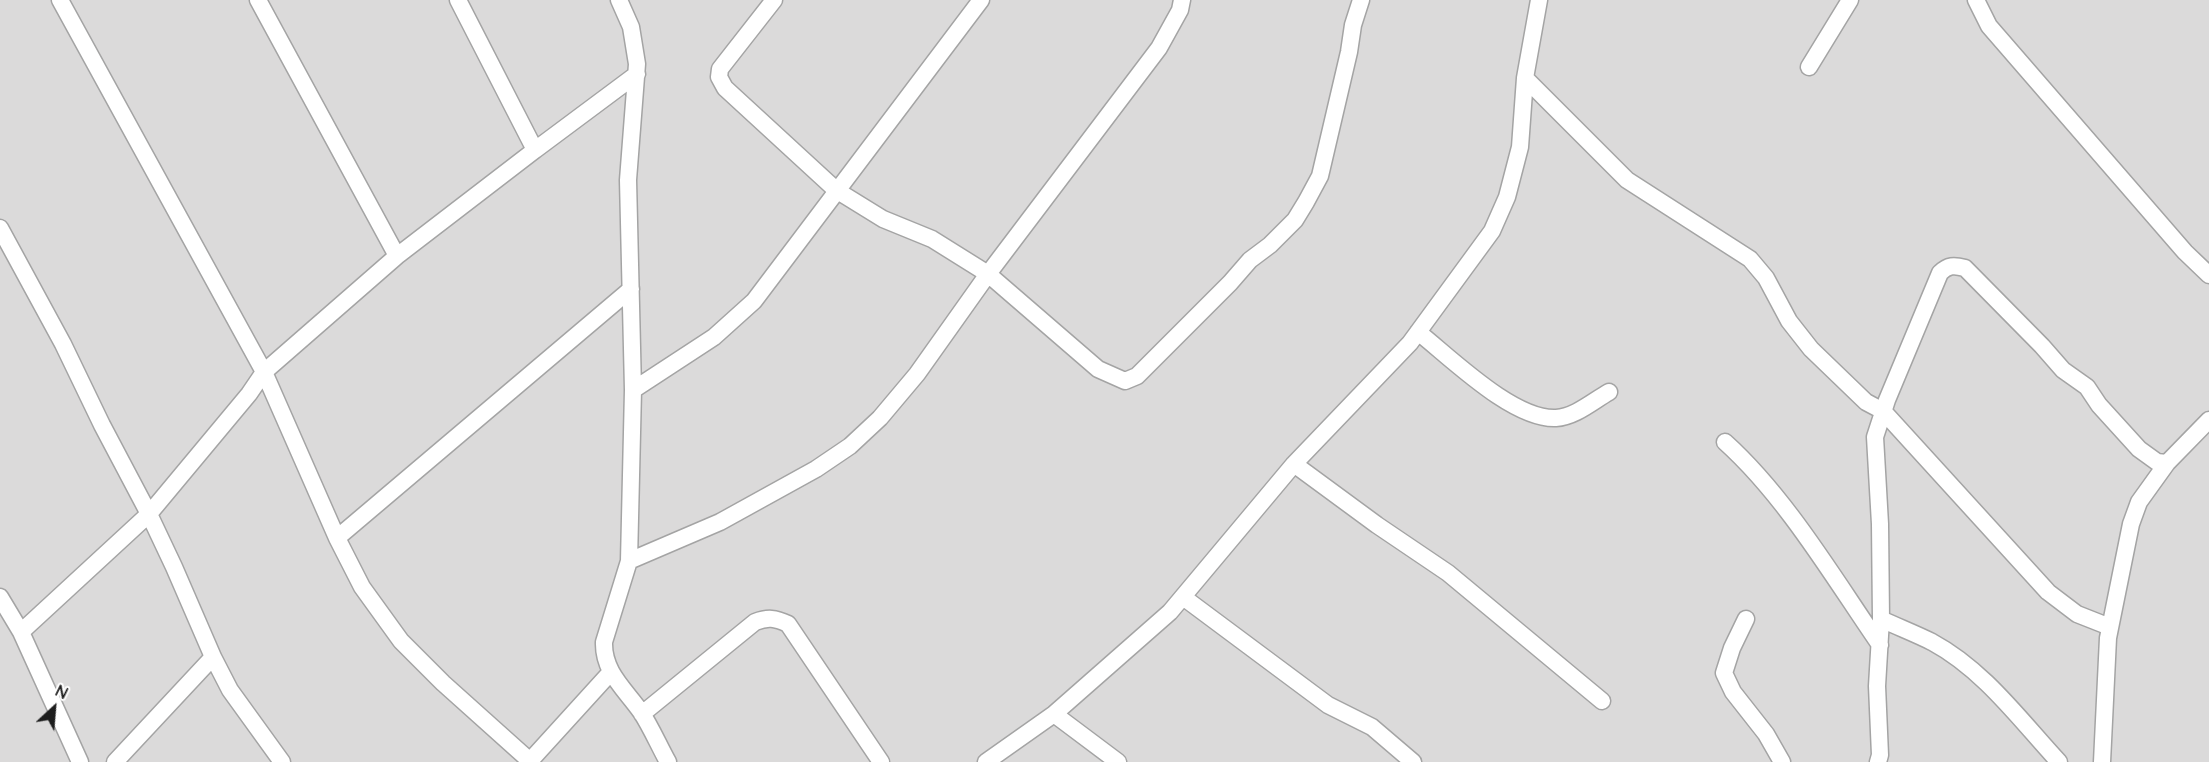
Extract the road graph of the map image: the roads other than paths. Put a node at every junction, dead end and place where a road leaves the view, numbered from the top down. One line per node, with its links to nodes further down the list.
1 (60, 0): 23 (street)
2 (258, 0): 18 (street)
3 (458, 0): 15 (street)
4 (620, 0): 13 (street)
5 (774, 0): 16 (street)
6 (981, 0): 16 (street)
7 (1182, 0): 19 (street)
8 (1361, 0): 19 (street)
9 (1539, 0): 14 (street)
10 (1850, 0): 12 (street)
11 (1976, 0): 20 (street)
12 (1809, 68)
13 (637, 74): 15 (street); 21 (street)
14 (1525, 78): 22 (street); 26 (street)
15 (535, 150): 18 (street)
16 (836, 190): 19 (street); 24 (street)
17 (0, 228): 31 (street)
18 (398, 256): 23 (street)
19 (988, 274): 33 (street)
20 (2209, 274)
21 (631, 289): 24 (street); 32 (street)
22 (1418, 332): 25 (street); 30 (street)
23 (264, 372): 31 (street); 32 (street)
24 (633, 390): 33 (street)
25 (1609, 392)
26 (1883, 411): 29 (street); 37 (street); 38 (street)
27 (2209, 420): 29 (street)
28 (1725, 442): 40 (street)
29 (2167, 463): 38 (street)
30 (1294, 464): 35 (street); 43 (street)
31 (148, 514): 39 (street); 41 (street)
32 (337, 538): 50 (street)
33 (629, 561): 42 (street)
34 (0, 597): 39 (street)
35 (1183, 597): 45 (street); 55 (street)
36 (1746, 619): 56 (street)
37 (1881, 619): 40 (street); 57 (street)
38 (2110, 627): 58 (street)
39 (21, 632): 47 (street)
40 (1880, 645): 46 (street)
41 (213, 657): 48 (street); 49 (street)
42 (610, 673): 44 (street); 50 (street)
43 (1602, 700)
44 (642, 714): 51 (street); 52 (street)
45 (1054, 714): 53 (street); 54 (street)
46 (1882, 760)
47 (80, 762)
48 (115, 762)
49 (282, 762)
50 (529, 762)
51 (668, 762)
52 (881, 762)
53 (986, 762)
54 (1118, 762)
55 (1413, 762)
56 (1782, 762)
57 (2059, 762)
58 (2103, 762)

